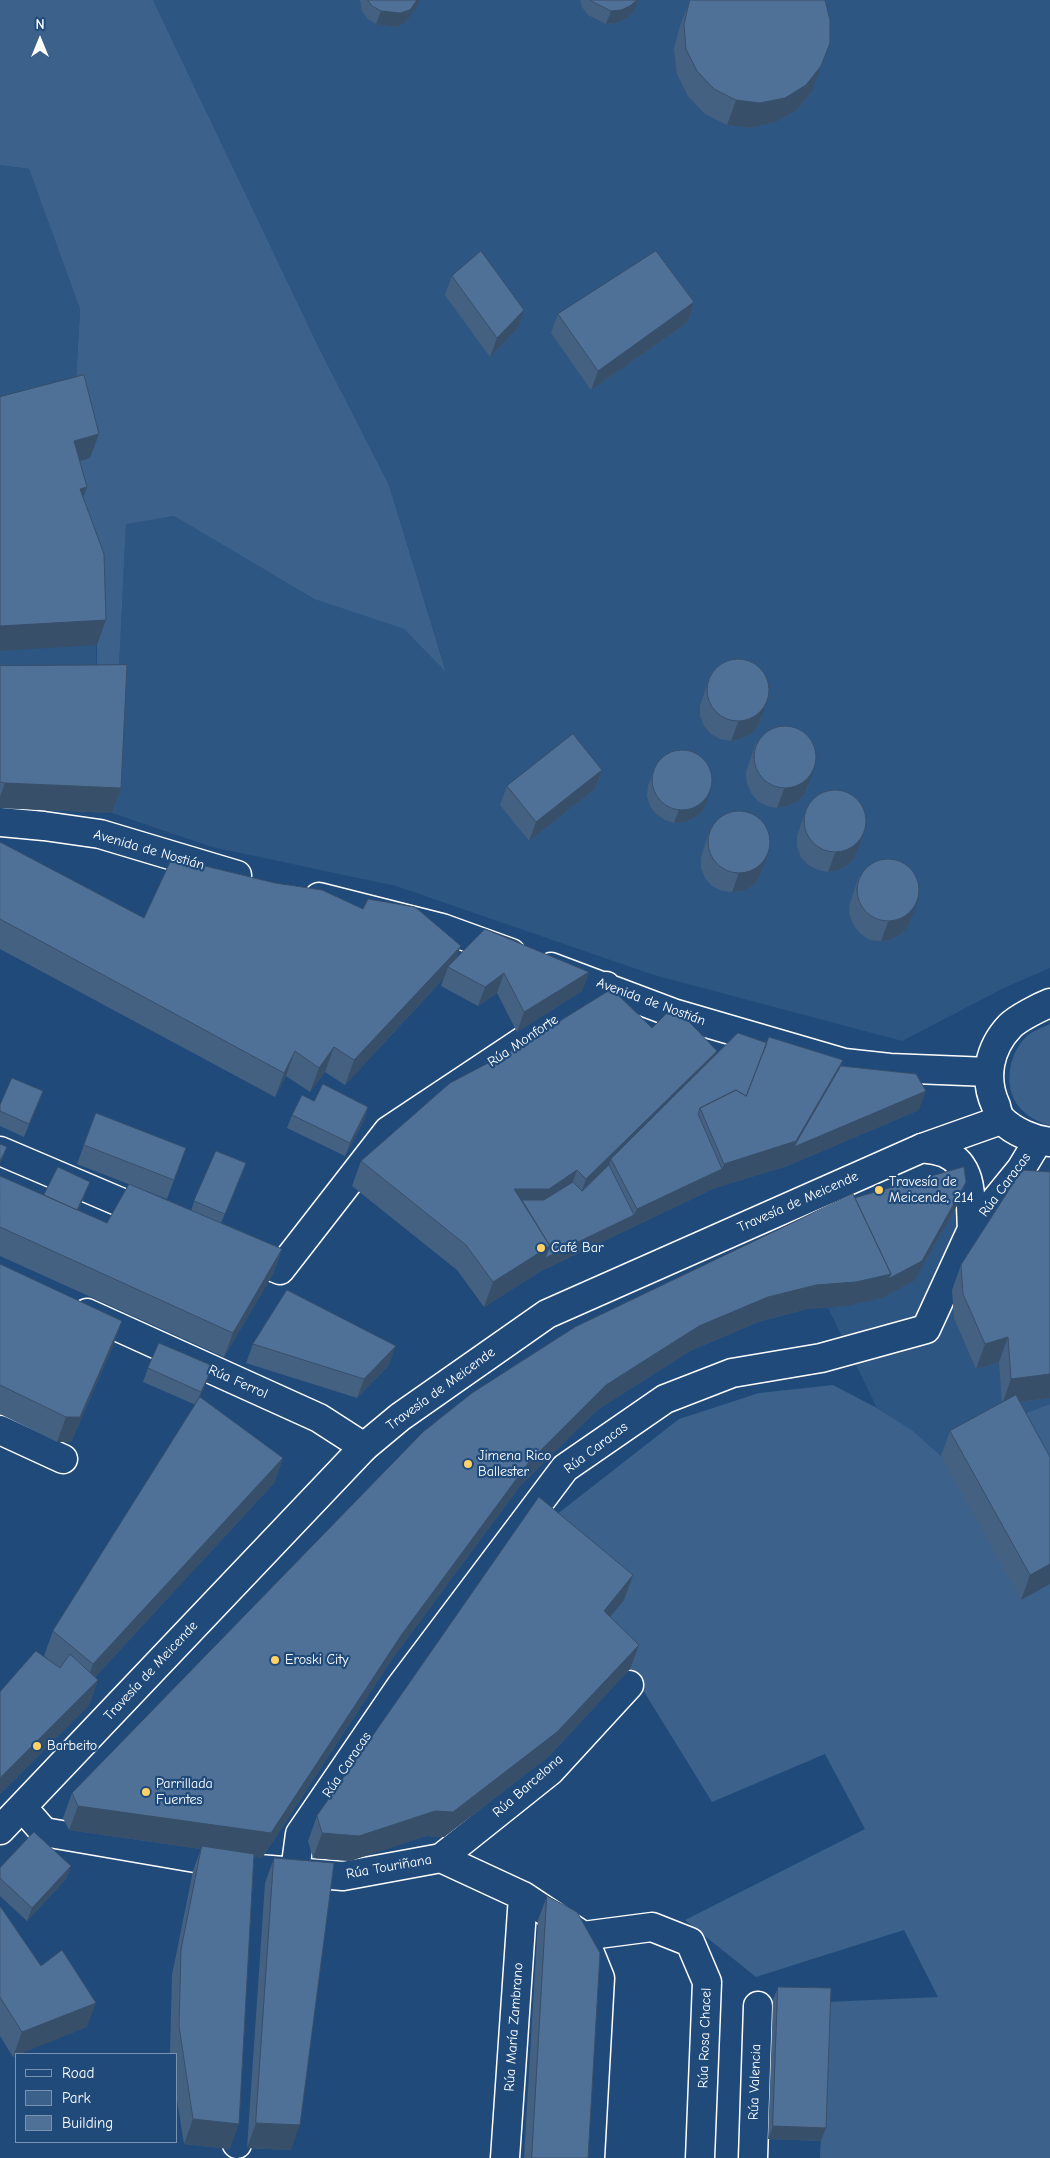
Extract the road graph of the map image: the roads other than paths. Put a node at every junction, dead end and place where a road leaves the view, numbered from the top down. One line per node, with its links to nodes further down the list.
1 (0, 822): 2 (street, Avenida de Nostián)
2 (258, 881)
3 (297, 891): 4 (street, Avenida de Nostián)
4 (606, 986): 6 (street, Avenida de Nostián); 13 (street, Rúa Monforte)
5 (1050, 1003): 6 (street)
6 (989, 1072): 7 (street)
7 (1002, 1120): 8 (street); 9 (street, Travesía de Meicende)
8 (1044, 1141): 12 (street, Rúa Caracas)
9 (922, 1148): 12 (street, Rúa Caracas); 16 (street, Travesía de Meicende)
10 (0, 1152): 11 (street)
11 (172, 1224)
12 (972, 1229): 23 (street, Rúa Caracas)
13 (217, 1244)
14 (62, 1301): 16 (street, Rúa Ferrol)
15 (0, 1430): 17 (street)
16 (364, 1446): 19 (street, Travesía de Meicende)
17 (63, 1459)
18 (629, 1685): 21 (street, Rúa Barcelona)
19 (23, 1808): 20 (street, Travesía de Meicende); 22 (street, Rúa Touriñana)
20 (0, 1830)
21 (441, 1858): 23 (street, Rúa Touriñana); 24 (street, Rúa Touriñana)
22 (259, 1869): 23 (street, Rúa Touriñana); 27 (street)
23 (295, 1871)
24 (523, 1896): 25 (street, Rúa Touriñana); 28 (street, Rúa María Zambrano)
25 (583, 1936): 29 (street); 30 (street, Rúa Rosa Chacel)
26 (758, 2006): 31 (street, Rúa Valencia)
27 (237, 2144)
28 (505, 2158)
29 (590, 2158)
30 (700, 2158)
31 (753, 2158)

